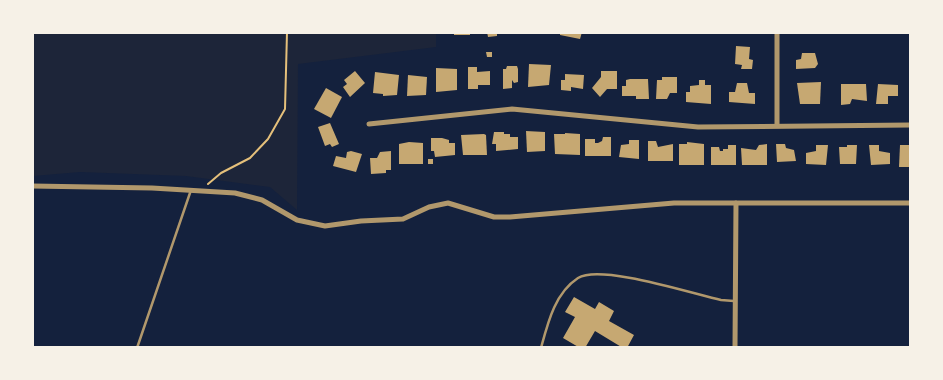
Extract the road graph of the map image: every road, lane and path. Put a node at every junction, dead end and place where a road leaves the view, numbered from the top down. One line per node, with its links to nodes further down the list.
1 (287, 32): 8 (path)
2 (777, 32): 4 (street)
3 (369, 124): 4 (street)
4 (777, 125): 5 (street)
5 (910, 125)
6 (32, 186): 7 (street)
7 (191, 190): 8 (street); 12 (lane)
8 (201, 191): 9 (street)
9 (736, 203): 10 (street); 11 (street)
10 (910, 203)
11 (736, 301): 13 (lane); 14 (street)
12 (137, 348)
13 (541, 348)
14 (735, 348)

